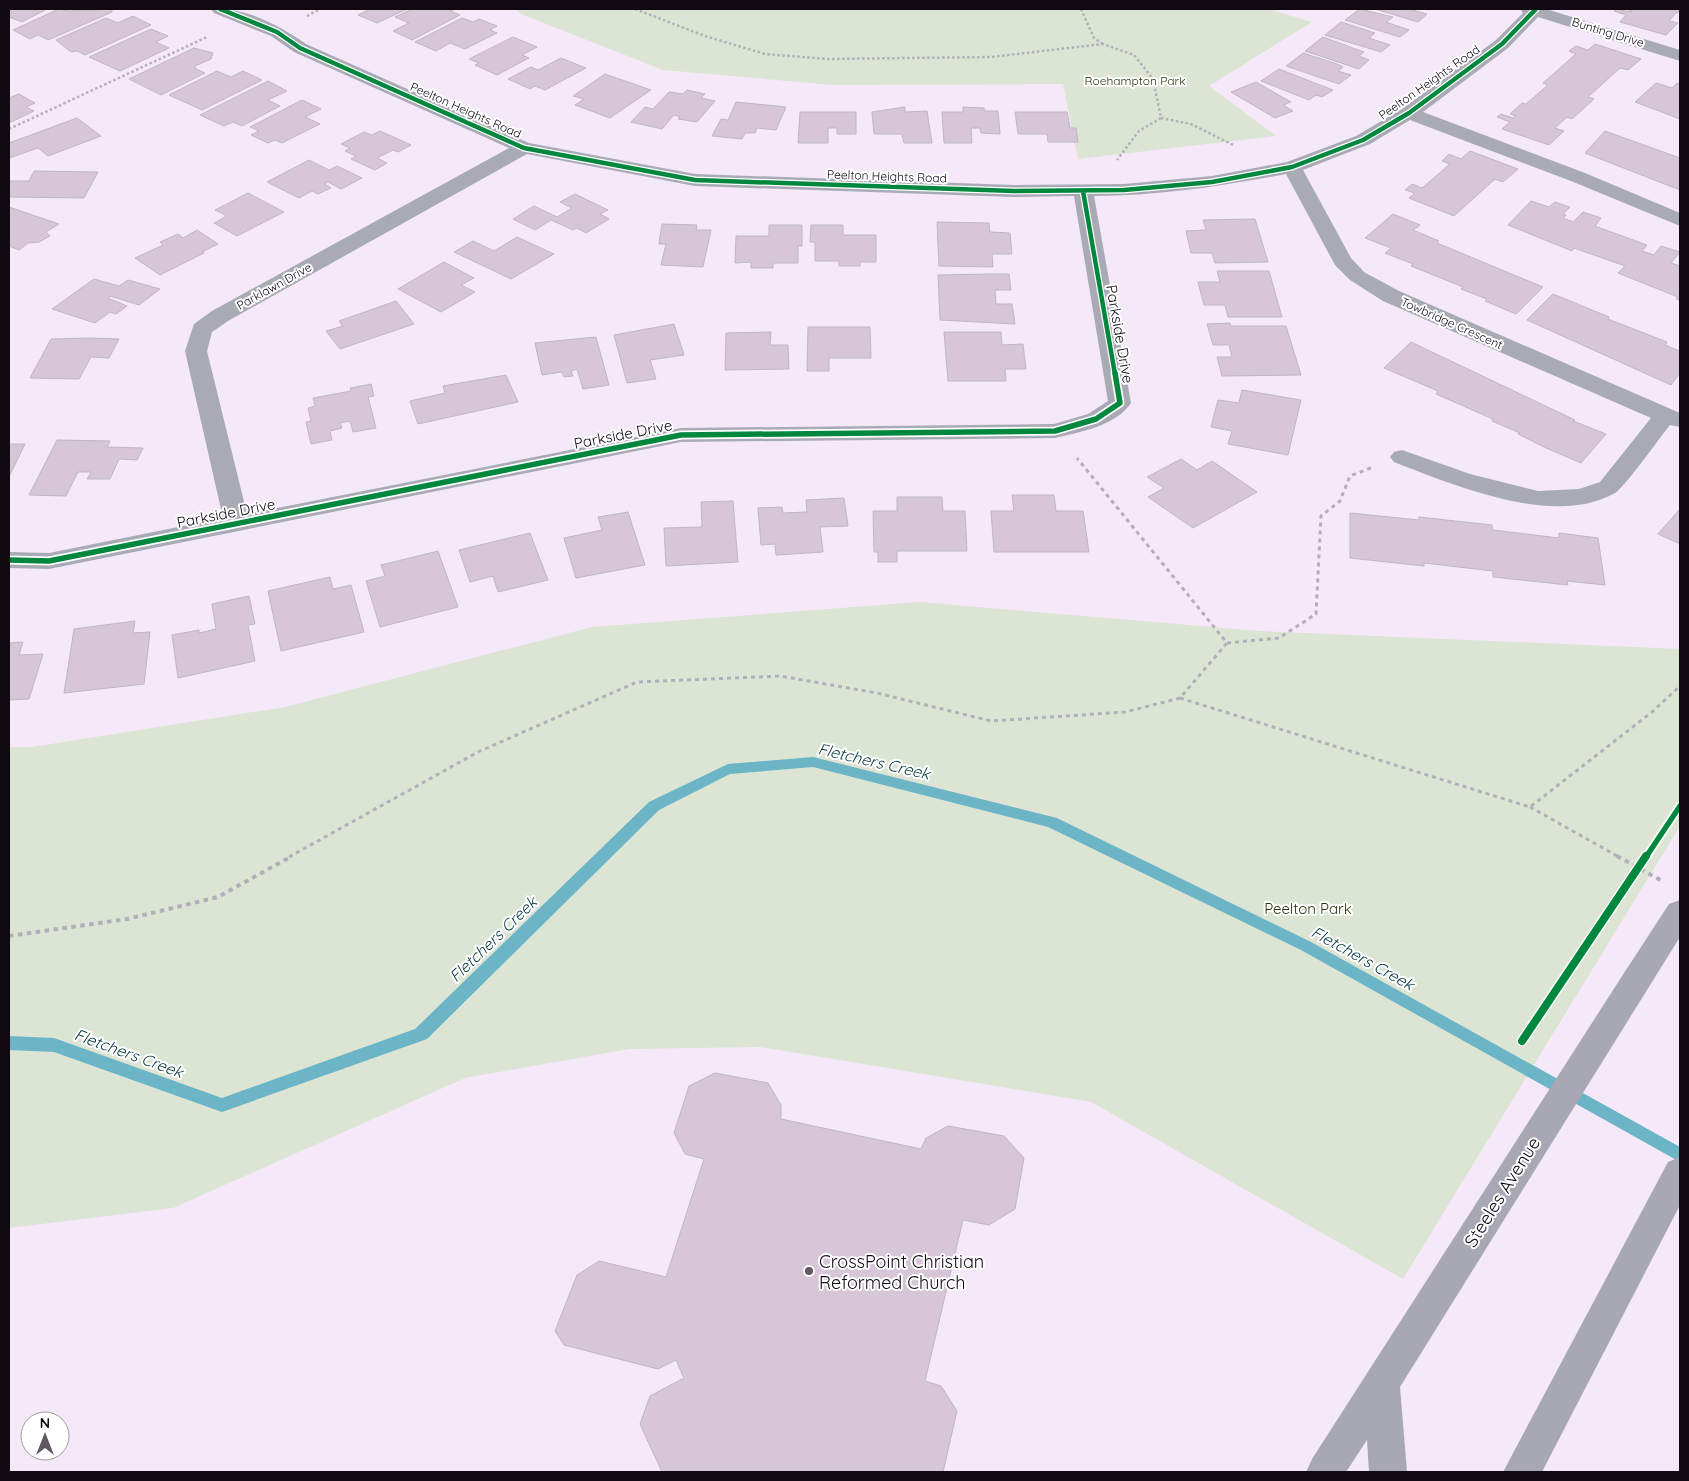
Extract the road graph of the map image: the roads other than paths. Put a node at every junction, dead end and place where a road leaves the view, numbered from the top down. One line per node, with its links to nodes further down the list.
1 (220, 9): 5 (street, Peelton Heights Road)
2 (1533, 9): 3 (street, Bunting Drive); 4 (street, Peelton Heights Road)
3 (1680, 56)
4 (1409, 113): 6 (street, Peelton Heights Road); 8 (street)
5 (524, 148): 7 (street, Peelton Heights Road); 11 (street, Parklawn Drive)
6 (1292, 167): 7 (street, Peelton Heights Road); 9 (street, Towbridge Crescent)
7 (1082, 191): 11 (street, Parkside Drive)
8 (1680, 220)
9 (1673, 418): 10 (street, Towbridge Crescent)
10 (1402, 457)
11 (237, 524): 12 (street, Parkside Drive)
12 (9, 560)
13 (1680, 912): 15 (main road, Steeles Avenue)
14 (1680, 1172): 18 (main road)
15 (1382, 1386): 16 (main road, Steeles Avenue); 17 (main road)
16 (1325, 1472)
17 (1388, 1472)
18 (1522, 1472)

